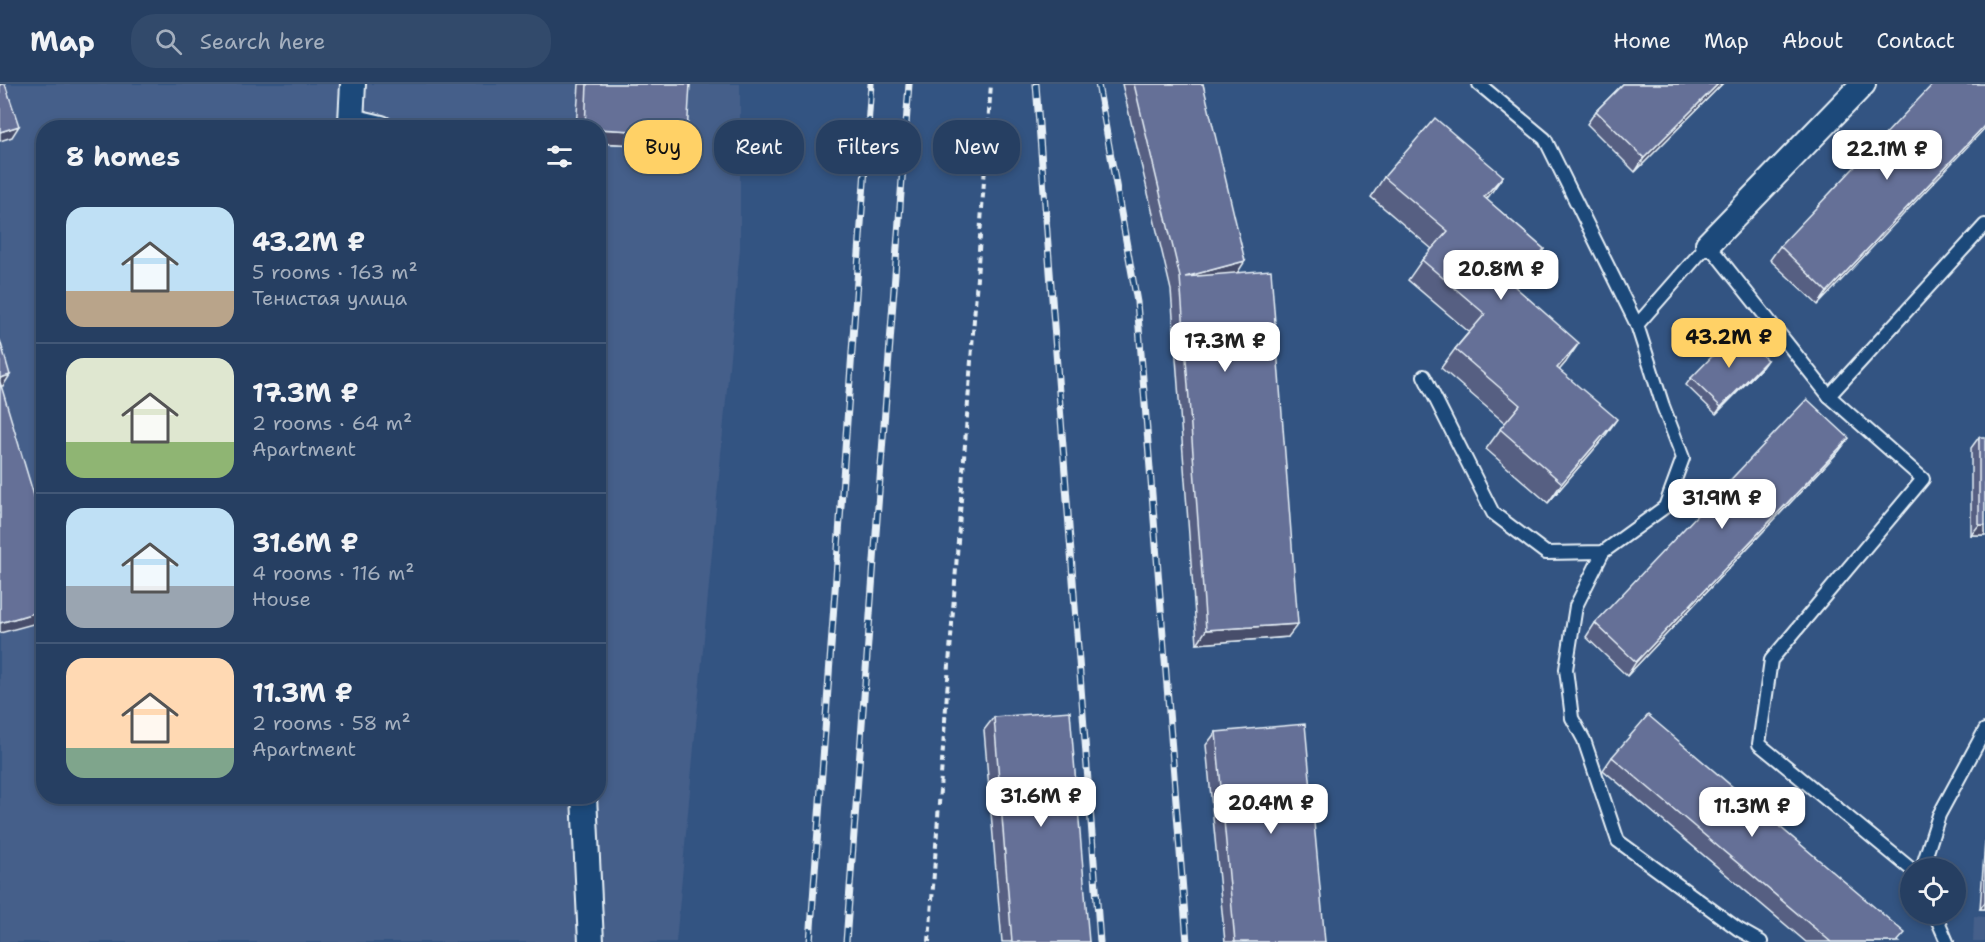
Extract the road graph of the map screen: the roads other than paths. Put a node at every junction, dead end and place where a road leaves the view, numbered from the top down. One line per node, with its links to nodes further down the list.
1 (353, 84): 4 (street)
2 (1479, 84): 7 (lane)
3 (1863, 84): 6 (street)
4 (351, 120)
5 (1985, 225): 9 (lane)
6 (1708, 244): 7 (lane); 9 (lane)
7 (1637, 325): 10 (lane)
8 (1424, 376): 10 (lane)
9 (1829, 396): 14 (lane)
10 (1603, 552): 17 (lane)
11 (1985, 730): 13 (lane)
12 (584, 804): 16 (street)
13 (1925, 858)
14 (1900, 860)
15 (1939, 924): 18 (lane)
16 (591, 942)
17 (1761, 942)
18 (1947, 942)

